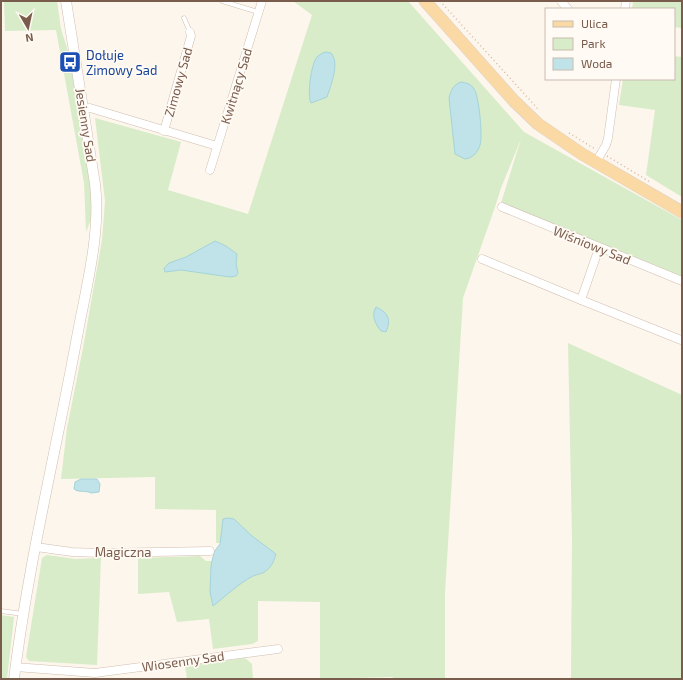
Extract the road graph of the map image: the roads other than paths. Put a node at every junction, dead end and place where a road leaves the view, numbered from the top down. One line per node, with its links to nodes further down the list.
1 (66, 1): 9 (street, Jesienny Sad)
2 (222, 1): 5 (lane)
3 (262, 1): 5 (street, Kwitnący Sad)
4 (425, 1): 12 (main road)
5 (259, 12): 11 (street, Kwitnący Sad)
6 (184, 18): 7 (lane)
7 (190, 32): 10 (street, Zimowy Sad)
8 (616, 80): 12 (street)
9 (83, 109): 10 (street, Zimowy Sad); 21 (street, Jesienny Sad)
10 (164, 131): 11 (street, Zimowy Sad)
11 (217, 146): 13 (street, Kwitnący Sad)
12 (599, 157): 15 (main road)
13 (210, 170)
14 (502, 207): 16 (street, Wiśniowy Sad)
15 (682, 212)
16 (600, 248): 18 (street, Wiśniowy Sad); 19 (street)
17 (482, 259): 19 (street)
18 (682, 281)
19 (581, 300): 20 (street)
20 (681, 340)
21 (36, 547): 22 (street, Magiczna); 24 (street, Jesienny Sad)
22 (210, 551)
23 (1, 611): 24 (lane)
24 (24, 614): 26 (street, Jesienny Sad)
25 (278, 648): 26 (street, Wiosenny Sad)
26 (16, 667): 27 (street, Jesienny Sad)
27 (14, 679)

